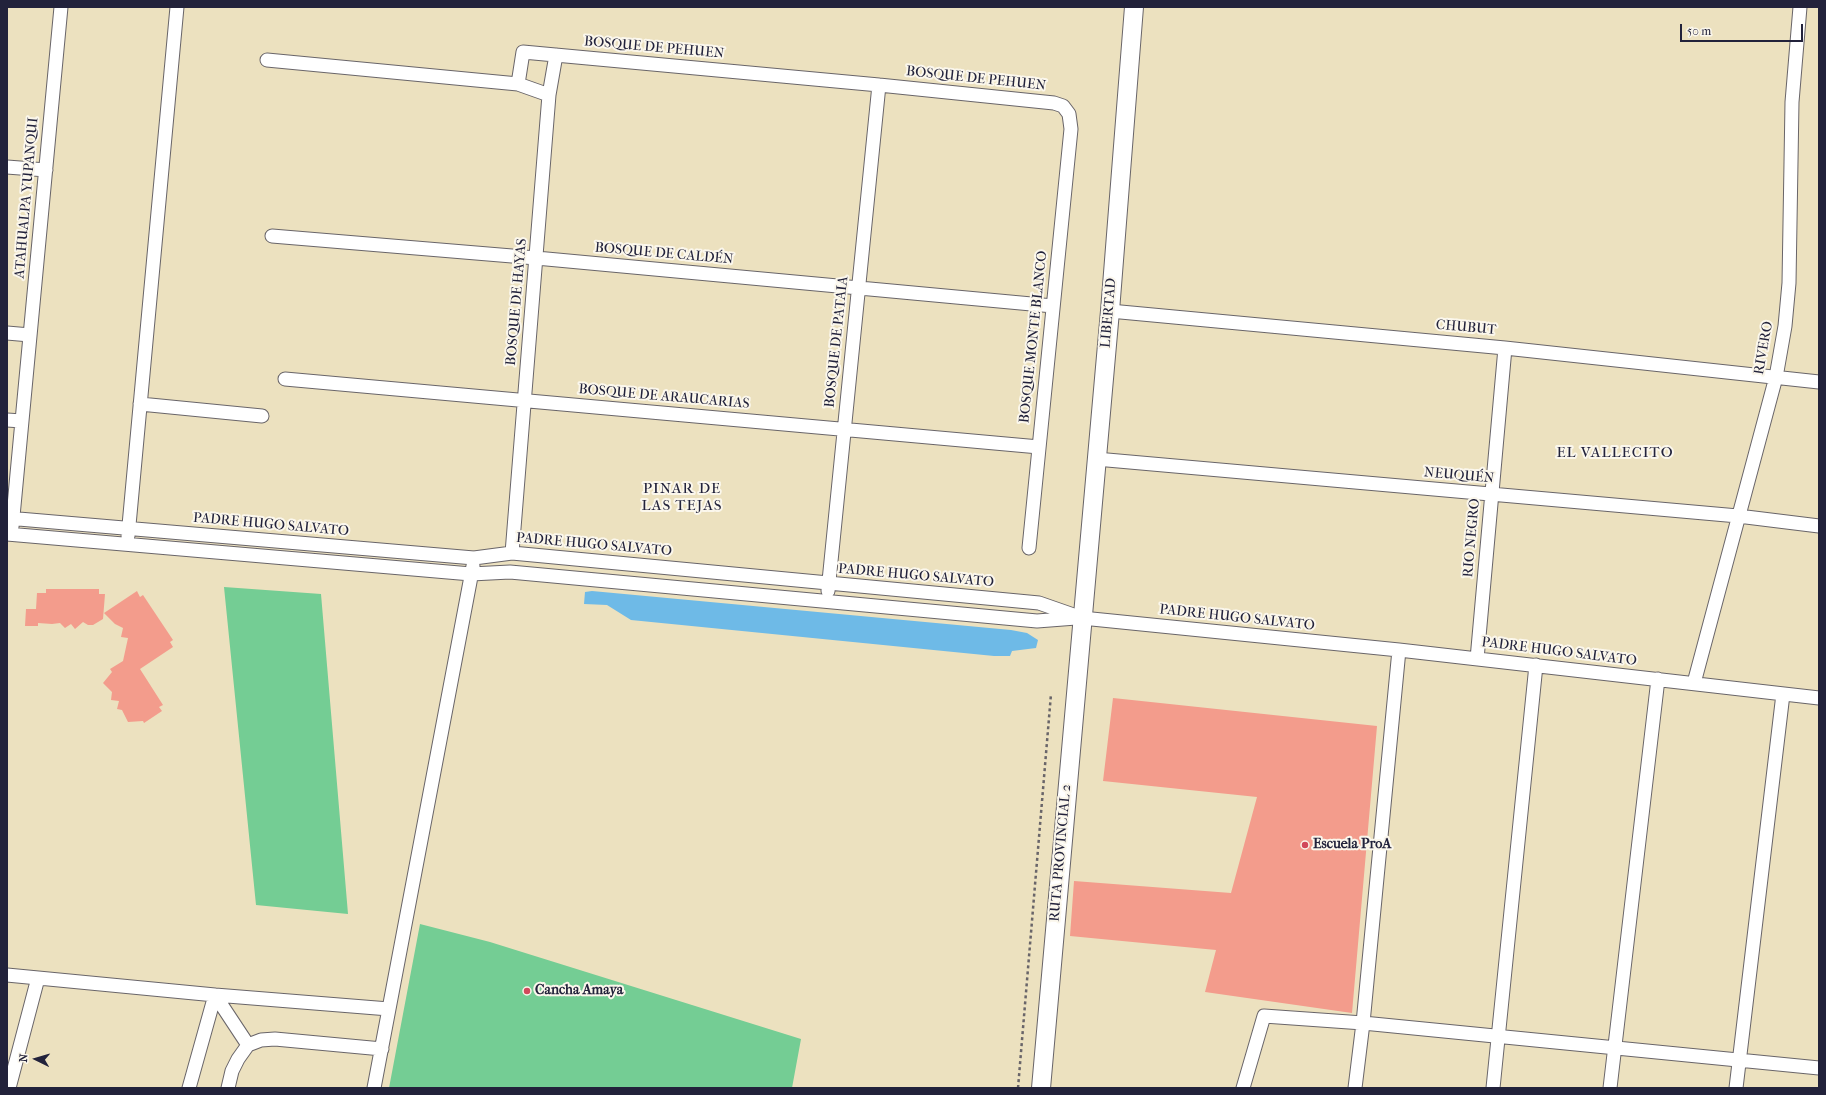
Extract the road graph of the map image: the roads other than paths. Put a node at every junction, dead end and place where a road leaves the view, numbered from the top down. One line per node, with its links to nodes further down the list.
1 (61, 7): 12 (street, ATAHUALPA YUPANQUI)
2 (176, 7): 25 (street)
3 (1134, 7): 17 (main road, LIBERTAD)
4 (1800, 7): 21 (street, RIVERO)
5 (556, 54): 7 (street, BOSQUE DE PEHUEN); 8 (street, BOSQUE DE PEHUEN); 9 (street, BOSQUE DE HAYAS)
6 (266, 60): 7 (street)
7 (518, 84): 9 (street)
8 (879, 85): 10 (street, BOSQUE DE PEHUEN); 15 (street, BOSQUE DE PATAIA)
9 (549, 95): 14 (street, BOSQUE DE HAYAS)
10 (1071, 129): 16 (street, BOSQUE MONTE BLANCO)
11 (7, 167): 12 (street)
12 (46, 170): 19 (street, ATAHUALPA YUPANQUI)
13 (272, 236): 14 (street, BOSQUE DE CALDÉN)
14 (536, 258): 15 (street, BOSQUE DE CALDÉN); 24 (street, BOSQUE DE HAYAS)
15 (858, 288): 16 (street, BOSQUE DE CALDÉN); 29 (street, BOSQUE DE PATAIA)
16 (1053, 306): 30 (street, BOSQUE MONTE BLANCO)
17 (1110, 311): 20 (street, CHUBUT); 31 (main road, LIBERTAD)
18 (7, 333): 19 (street)
19 (30, 335): 28 (street, ATAHUALPA YUPANQUI)
20 (1505, 348): 21 (street, CHUBUT); 32 (street, RIO NEGRO)
21 (1776, 378): 23 (street, CHUBUT); 33 (street, RIVERO)
22 (285, 379): 24 (street, BOSQUE DE ARAUCARIAS)
23 (1819, 382)
24 (525, 401): 29 (street, BOSQUE DE ARAUCARIAS); 40 (street, BOSQUE DE HAYAS)
25 (140, 404): 26 (street); 36 (street)
26 (262, 416)
27 (7, 420): 28 (street)
28 (22, 421): 34 (street, ATAHUALPA YUPANQUI)
29 (844, 429): 30 (street, BOSQUE DE ARAUCARIAS); 43 (street, BOSQUE DE PATAIA)
30 (1040, 447): 39 (street, BOSQUE MONTE BLANCO)
31 (1096, 459): 32 (street, NEUQUÉN); 45 (main road, LIBERTAD)
32 (1492, 495): 33 (street, NEUQUÉN); 47 (street, RIO NEGRO)
33 (1738, 516): 35 (street, NEUQUÉN); 50 (street, RIVERO)
34 (10, 518): 36 (street, PADRE HUGO SALVATO); 37 (street, ATAHUALPA YUPANQUI)
35 (1819, 526)
36 (129, 528): 38 (street); 41 (street, PADRE HUGO SALVATO)
37 (9, 534): 38 (street)
38 (128, 545): 42 (street)
39 (1029, 548)
40 (512, 553): 41 (street, PADRE HUGO SALVATO); 43 (street, PADRE HUGO SALVATO)
41 (474, 558): 42 (street)
42 (471, 574): 44 (street); 56 (street)
43 (829, 583): 44 (street, BOSQUE DE PATAIA); 45 (street, PADRE HUGO SALVATO)
44 (827, 601): 45 (street)
45 (1082, 618): 46 (street, PADRE HUGO SALVATO); 68 (main road, RUTA PROVINCIAL 2)
46 (1399, 650): 47 (street, PADRE HUGO SALVATO); 57 (street)
47 (1477, 659): 48 (street, PADRE HUGO SALVATO)
48 (1536, 666): 49 (street, PADRE HUGO SALVATO); 58 (street)
49 (1658, 679): 50 (street, PADRE HUGO SALVATO); 60 (street)
50 (1694, 684): 51 (street, PADRE HUGO SALVATO)
51 (1782, 694): 52 (street, PADRE HUGO SALVATO); 62 (street)
52 (1819, 698)
53 (7, 976): 54 (street)
54 (38, 978): 55 (street); 64 (street)
55 (215, 995): 56 (street); 59 (street); 65 (street)
56 (389, 1009): 61 (street)
57 (1363, 1023): 58 (street); 69 (street); 70 (street)
58 (1498, 1036): 60 (street); 71 (street)
59 (248, 1045): 61 (street); 66 (street)
60 (1614, 1048): 62 (street); 72 (street)
61 (382, 1049): 67 (street)
62 (1739, 1060): 63 (street); 73 (street)
63 (1819, 1068)
64 (9, 1088)
65 (190, 1088)
66 (228, 1088)
67 (374, 1088)
68 (1041, 1088)
69 (1243, 1088)
70 (1355, 1088)
71 (1493, 1088)
72 (1610, 1088)
73 (1736, 1088)

